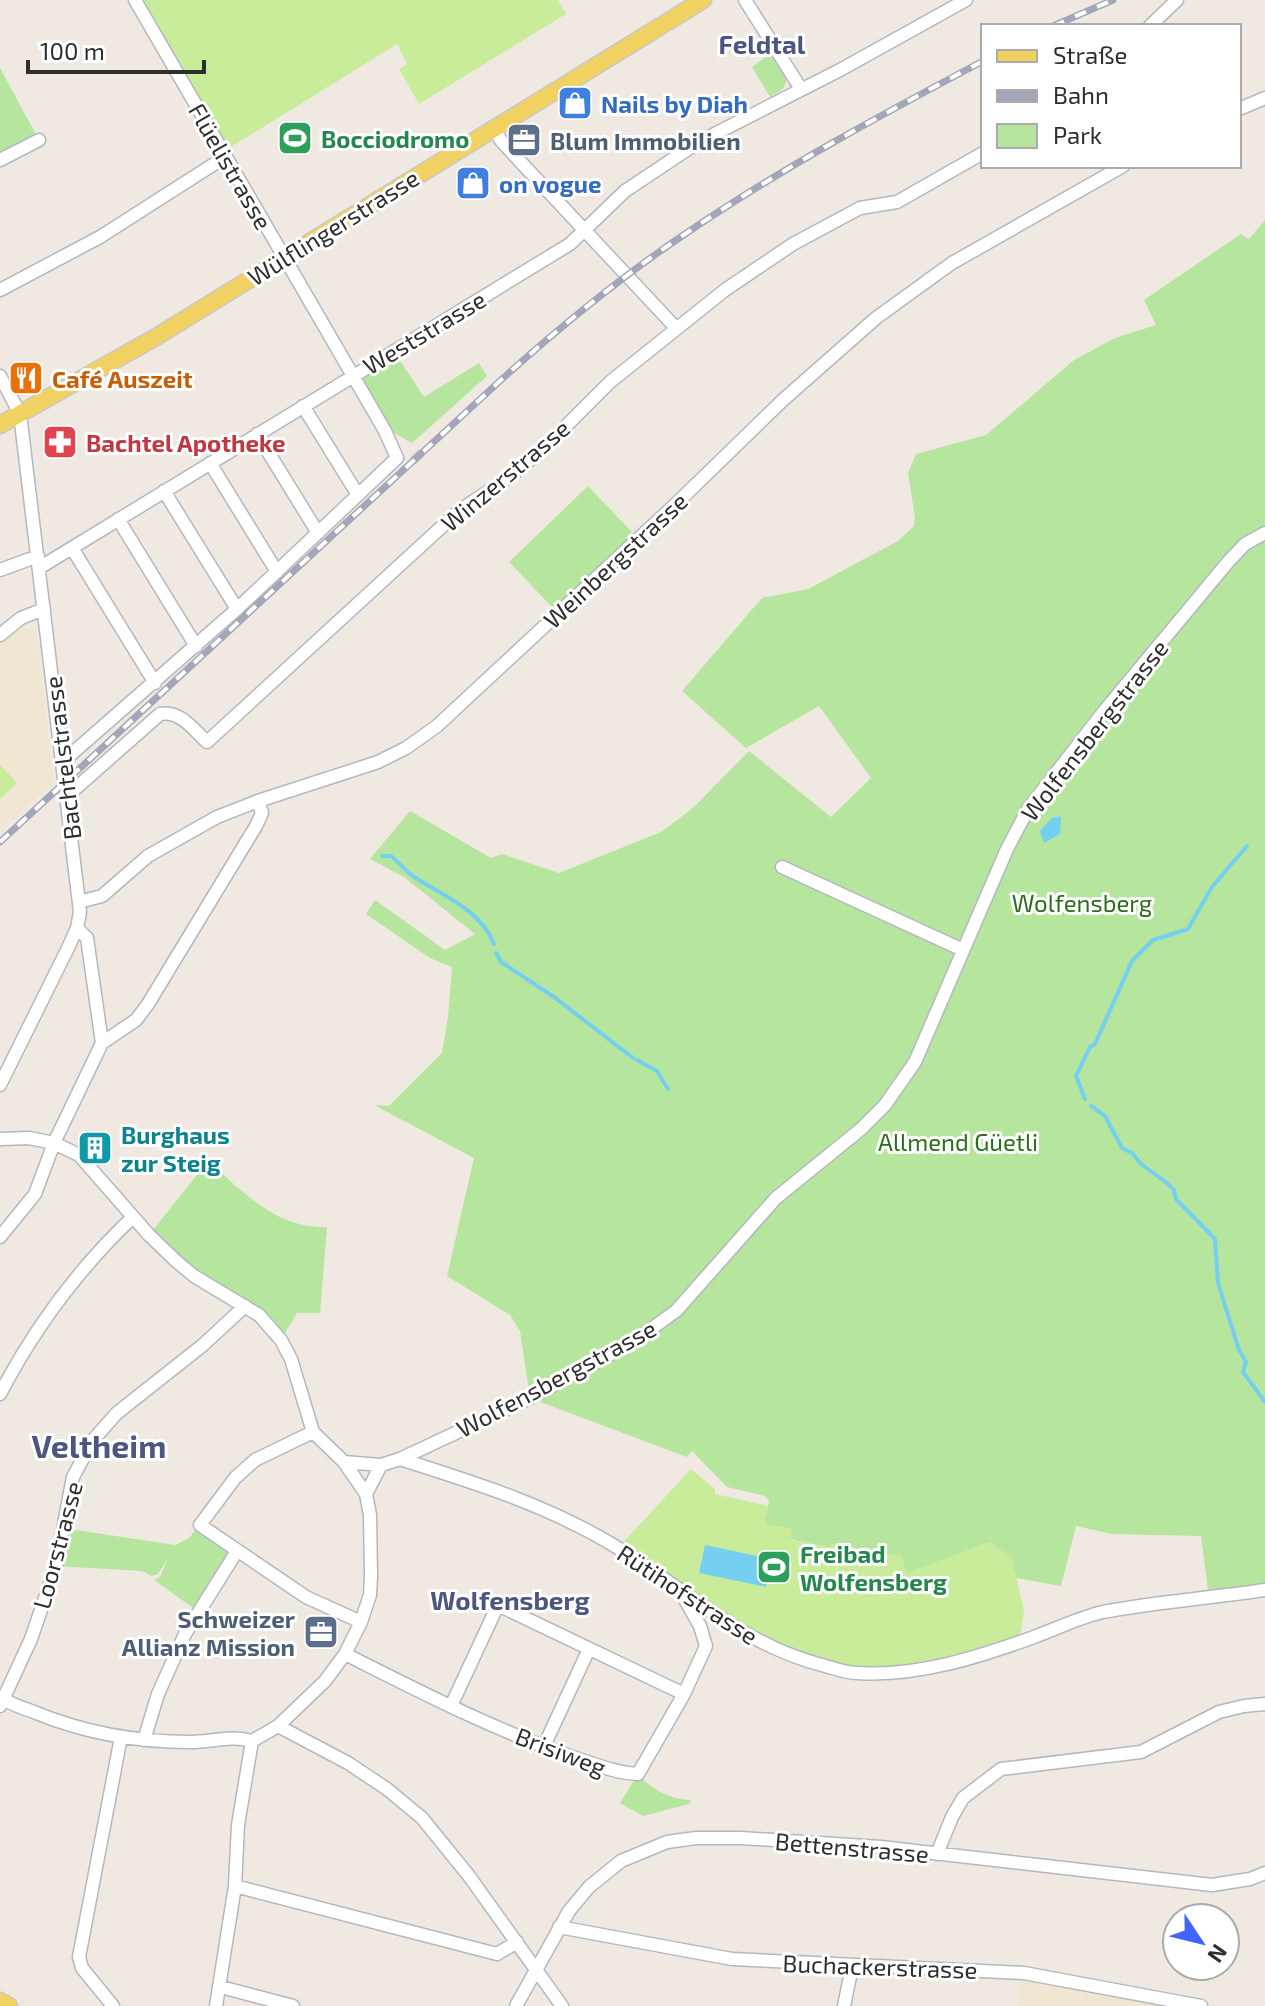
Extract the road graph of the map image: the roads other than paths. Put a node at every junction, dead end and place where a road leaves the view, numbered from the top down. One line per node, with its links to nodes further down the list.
1 (135, 0): 13 (street, Flüelistrasse)
2 (703, 0): 10 (main road, Wülflingerstrasse)
3 (745, 0): 7 (street)
4 (966, 0): 7 (street, Weststrasse)
5 (1177, 0): 6 (street)
6 (1152, 24)
7 (801, 89): 16 (street, Weststrasse)
8 (1265, 98): 9 (street)
9 (1241, 108)
10 (493, 128): 16 (street); 17 (main road, Wülflingerstrasse)
11 (39, 140): 14 (street)
12 (981, 154): 19 (street, Winzerstrasse)
13 (225, 157): 17 (street, Flüelistrasse); 18 (street)
14 (0, 160)
15 (1119, 168): 43 (street, Weinbergstrasse)
16 (585, 230): 19 (street); 20 (street, Weststrasse)
17 (284, 257): 20 (street, Flüelistrasse); 23 (main road, Wülflingerstrasse)
18 (0, 290)
19 (676, 328): 42 (street, Winzerstrasse)
20 (353, 375): 22 (street, Weststrasse); 28 (street, Flüelistrasse)
21 (0, 376): 23 (street)
22 (303, 406): 25 (street, Weststrasse); 28 (street)
23 (20, 414): 24 (main road, Wülflingerstrasse); 33 (street, Bachtelstrasse)
24 (0, 425)
25 (257, 434): 26 (street, Weststrasse); 30 (street)
26 (210, 463): 27 (street, Weststrasse); 35 (street)
27 (164, 491): 29 (street, Weststrasse); 37 (street)
28 (358, 495): 30 (street)
29 (118, 519): 32 (street, Weststrasse); 39 (street)
30 (318, 533): 35 (street)
31 (1265, 533): 47 (street, Wolfensbergstrasse)
32 (72, 548): 33 (street, Weststrasse); 40 (street)
33 (38, 562): 34 (street, Weststrasse); 36 (street, Bachtelstrasse)
34 (0, 570)
35 (277, 572): 37 (street)
36 (44, 609): 38 (street); 41 (street, Bachtelstrasse)
37 (237, 609): 39 (street)
38 (0, 635)
39 (196, 646): 40 (street)
40 (155, 683): 41 (street)
41 (62, 759): 42 (street, Bachtelstrasse)
42 (67, 796): 45 (street, Bachtelstrasse)
43 (258, 801): 45 (street, Weinbergstrasse); 48 (street)
44 (782, 867): 47 (street)
45 (79, 902): 46 (street, Bachtelstrasse)
46 (77, 928): 48 (street); 49 (street, Bachtelstrasse)
47 (963, 950): 57 (street, Wolfensbergstrasse)
48 (102, 1043): 51 (street)
49 (0, 1085)
50 (0, 1139): 51 (street)
51 (54, 1143): 52 (street); 53 (street)
52 (133, 1217): 54 (street); 55 (street)
53 (0, 1237)
54 (245, 1306): 56 (street); 68 (street, Loorstrasse)
55 (0, 1394)
56 (313, 1432): 58 (street); 61 (street)
57 (400, 1459): 59 (street, Wolfensbergstrasse); 63 (street, Rütihofstrasse)
58 (344, 1462): 59 (street); 60 (street)
59 (381, 1465): 60 (street)
60 (366, 1494): 64 (street)
61 (237, 1551): 64 (street); 73 (street)
62 (1265, 1590): 63 (street, Rütihofstrasse)
63 (682, 1593): 67 (street, Brisiweg)
64 (361, 1622): 66 (street)
65 (589, 1649): 67 (street); 70 (street); 75 (street)
66 (345, 1654): 70 (street, Brisiweg); 71 (street)
67 (684, 1694): 75 (street, Brisiweg)
68 (1, 1701): 72 (street)
69 (1265, 1704): 76 (street)
70 (451, 1706): 75 (street, Brisiweg)
71 (278, 1726): 74 (street); 80 (street)
72 (121, 1737): 73 (street); 86 (street)
73 (144, 1740): 74 (street)
74 (252, 1741): 78 (street)
75 (544, 1746)
76 (937, 1854): 77 (street, Bettenstrasse); 79 (street, Bettenstrasse)
77 (1265, 1873)
78 (235, 1886): 80 (street); 83 (street)
79 (559, 1927): 81 (street, Buchackerstrasse); 82 (street, Bettenstrasse)
80 (517, 1942): 82 (street)
81 (852, 1967): 91 (street); 92 (street, Buchackerstrasse)
82 (536, 1969): 89 (street, Bettenstrasse); 90 (street)
83 (221, 1987): 87 (street); 88 (street)
84 (0, 2001): 85 (main road)
85 (9, 2006)
86 (113, 2006)
87 (216, 2006)
88 (293, 2006)
89 (516, 2006)
90 (562, 2006)
91 (844, 2006)
92 (1201, 2006)

